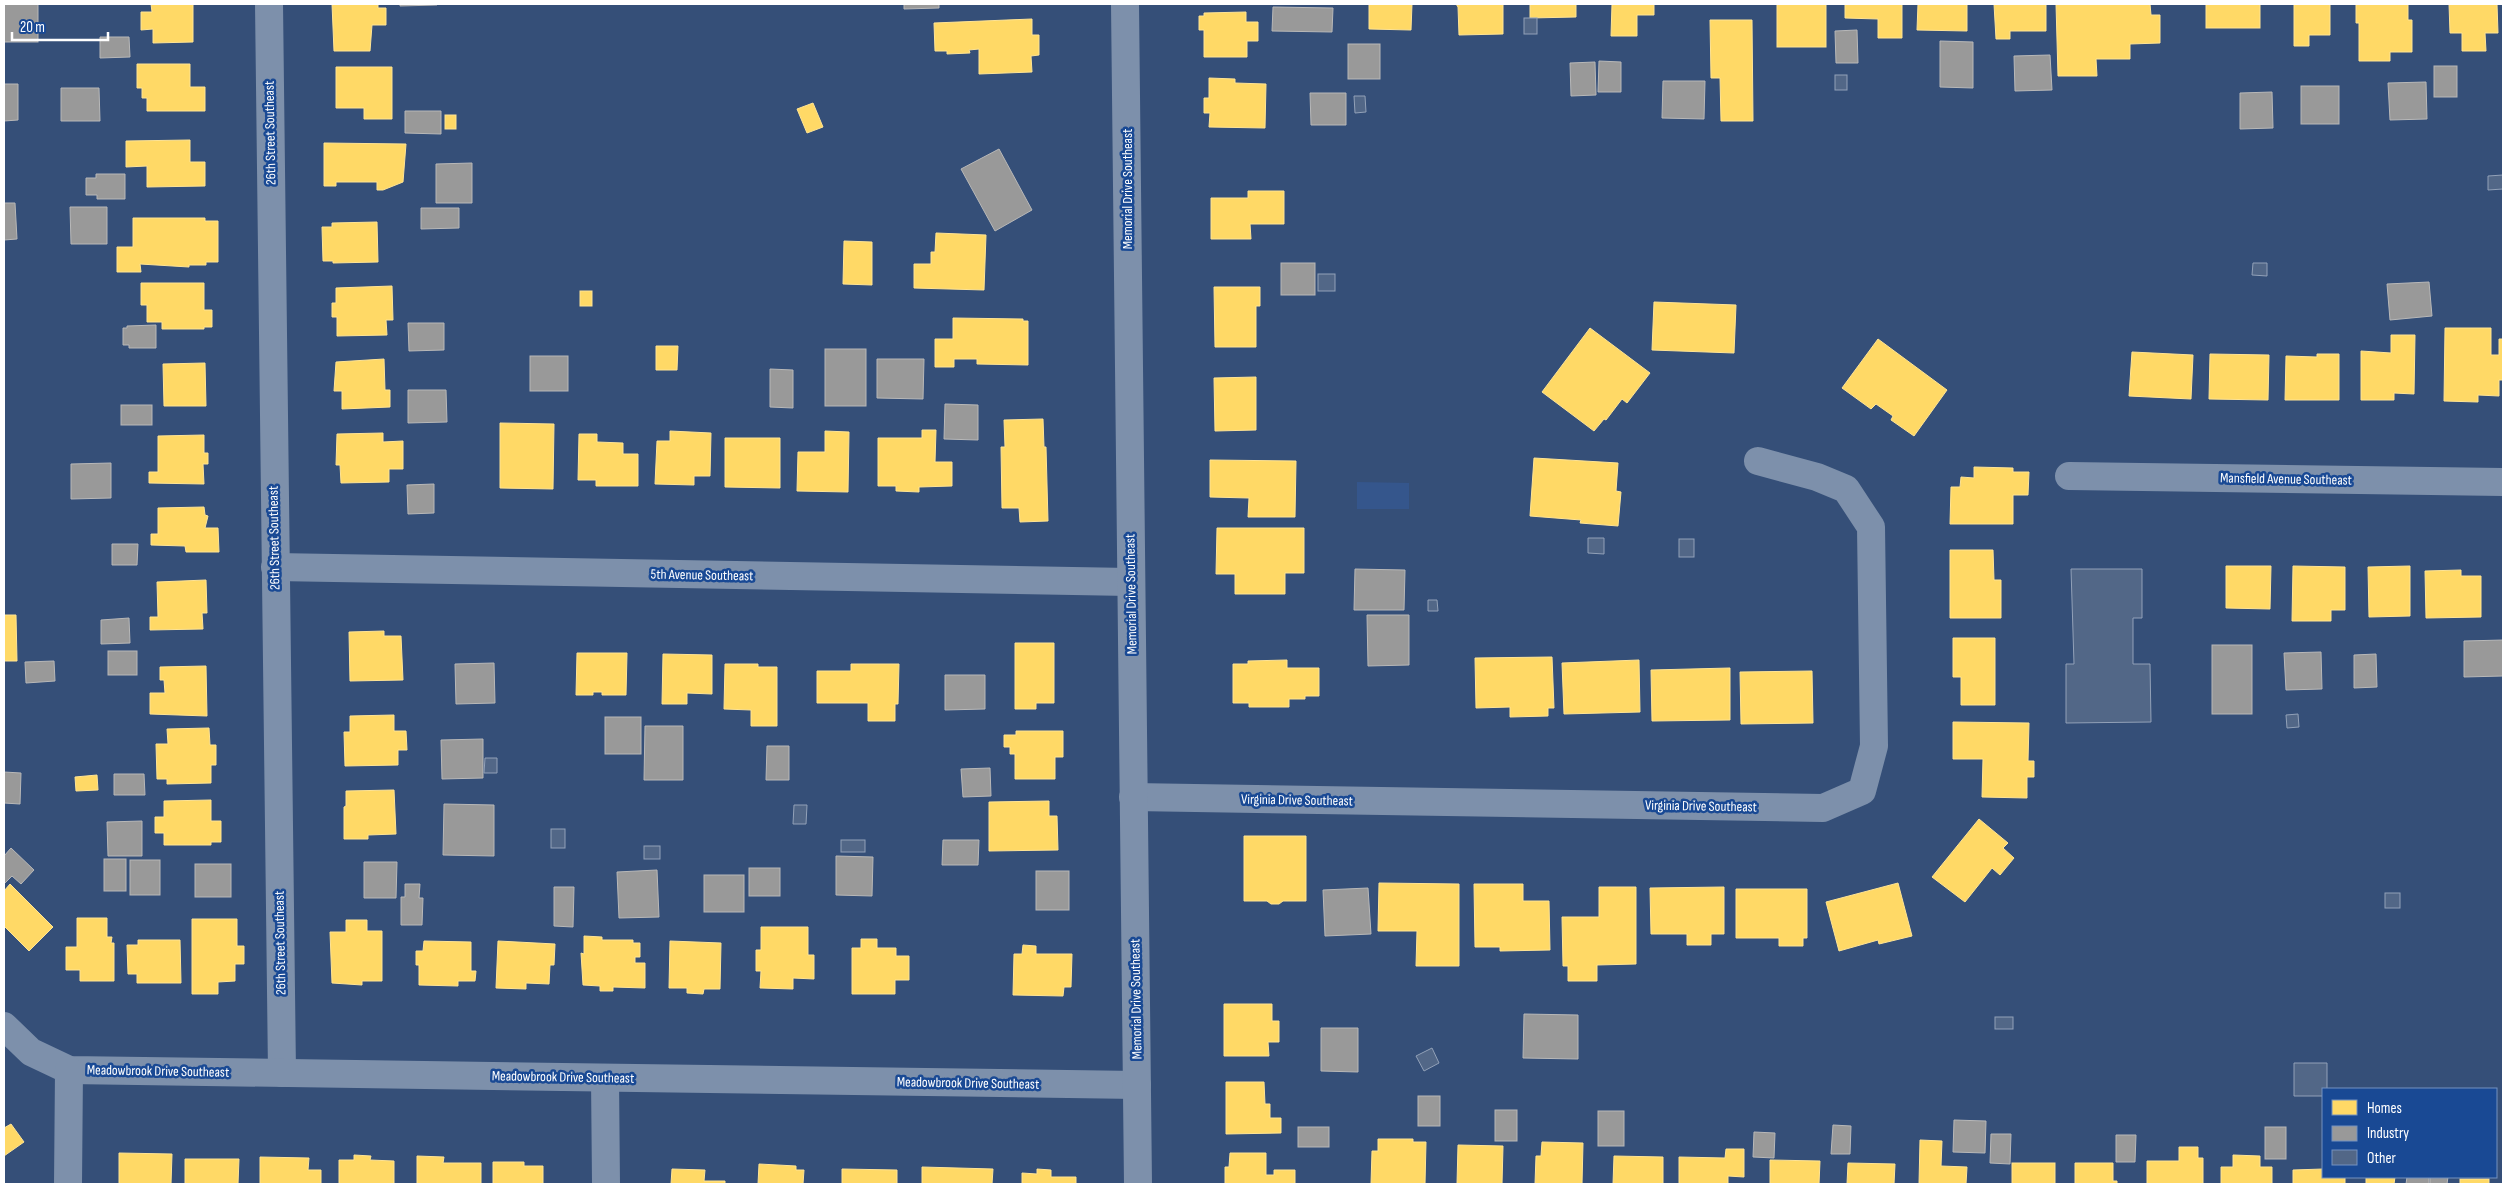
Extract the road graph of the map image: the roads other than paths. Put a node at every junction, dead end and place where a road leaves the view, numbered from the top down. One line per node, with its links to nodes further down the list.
1 (269, 4): 6 (street, 26th Street Southeast)
2 (1125, 4): 7 (street, Memorial Drive Southeast)
3 (1758, 461): 8 (street, Virginia Drive Southeast)
4 (2069, 476): 5 (street, Mansfield Avenue Southeast)
5 (2503, 482)
6 (275, 567): 7 (street, 5th Avenue Southeast); 11 (street, 26th Street Southeast)
7 (1130, 582): 8 (street, Memorial Drive Southeast)
8 (1133, 797): 13 (street, Memorial Drive Southeast)
9 (4, 1026): 10 (street, Meadowbrook Drive Southeast)
10 (68, 1070): 11 (street, Meadowbrook Drive Southeast); 14 (street)
11 (282, 1072): 12 (street, Meadowbrook Drive Southeast)
12 (605, 1078): 13 (street, Meadowbrook Drive Southeast); 15 (street)
13 (1137, 1085): 16 (street, Memorial Drive Southeast)
14 (68, 1184)
15 (606, 1184)
16 (1138, 1184)

